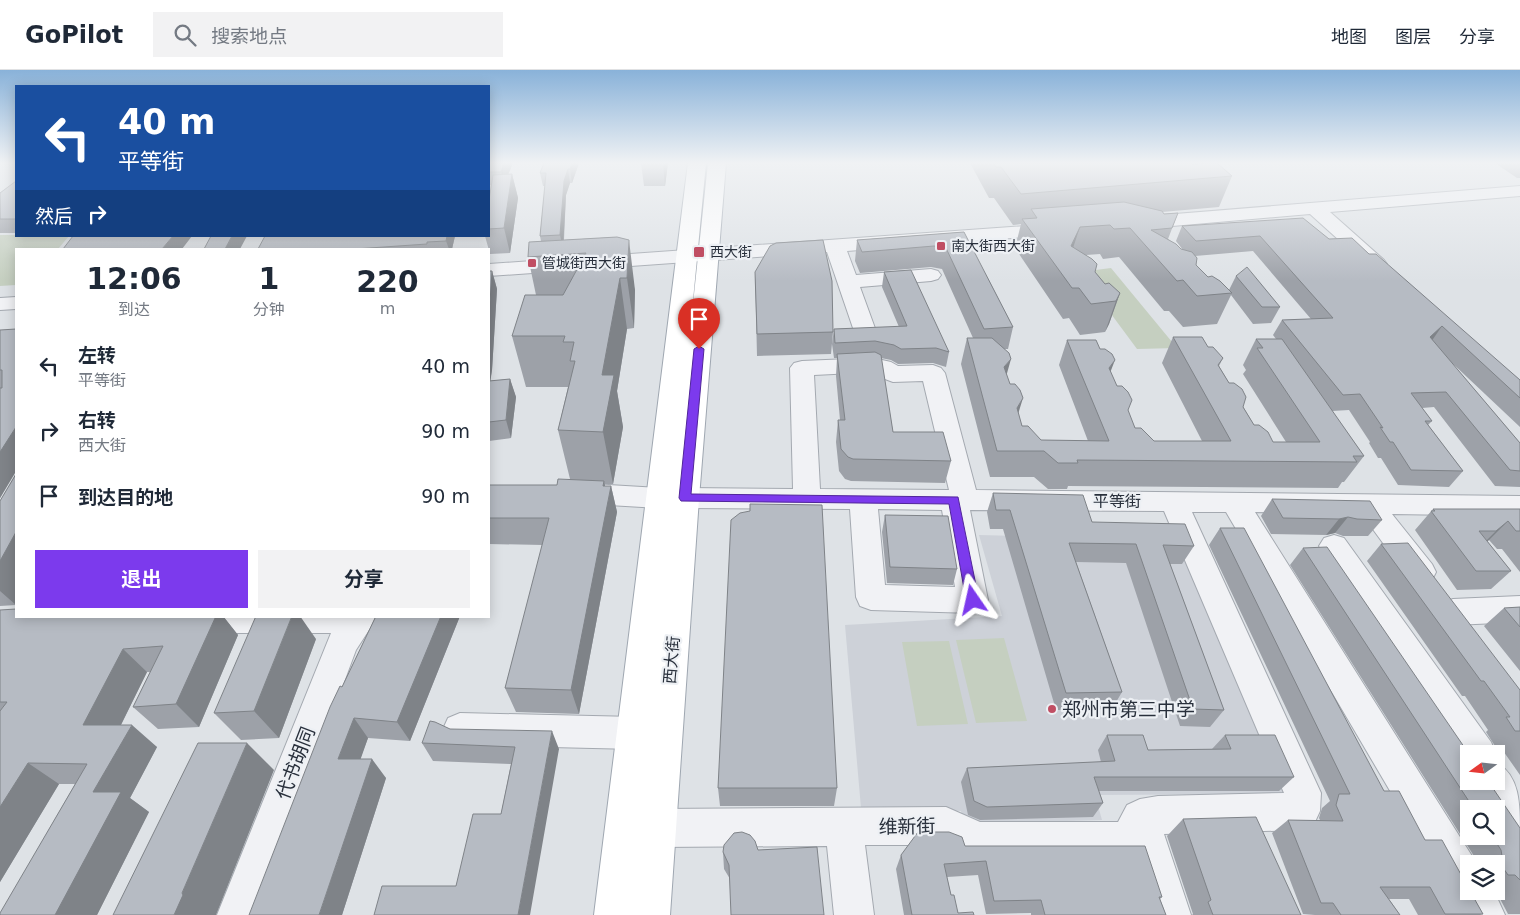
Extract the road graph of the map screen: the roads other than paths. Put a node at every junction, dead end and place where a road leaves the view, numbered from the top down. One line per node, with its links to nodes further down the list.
1 (697, 202): 8 (main road)
2 (709, 202): 8 (main road)
3 (1390, 202): 4 (street)
4 (1315, 209): 5 (street); 11 (street)
5 (1120, 225)
6 (1071, 228): 7 (street)
7 (835, 246): 8 (street); 12 (street)
8 (698, 256): 9 (street); 17 (main road, 西大街)
9 (490, 270)
10 (931, 275): 12 (street)
11 (1389, 275)
12 (848, 282): 15 (street)
13 (15, 303): 14 (street)
14 (0, 304)
15 (865, 331)
16 (552, 492): 17 (street)
17 (672, 498): 18 (street, 平等街); 34 (main road, 西大街); 40 (main road, 西大街)
18 (807, 499): 19 (street, 平等街); 20 (street)
19 (863, 499): 20 (street, 平等街); 20 (street)
20 (960, 500): 21 (street, 平等街)
21 (1173, 501): 22 (street, 平等街); 38 (street)
22 (1234, 502): 23 (street, 平等街); 41 (street)
23 (1368, 503): 24 (street, 平等街); 27 (street)
24 (1520, 506)
25 (1334, 546): 35 (street)
26 (1520, 609): 27 (street)
27 (1453, 612): 32 (street)
28 (211, 618): 30 (street)
29 (324, 618): 31 (street)
30 (324, 618)
31 (358, 620): 43 (street, 代书胡同)
32 (1475, 642)
33 (460, 728): 34 (street)
34 (635, 733): 44 (main road, 西大街)
35 (1472, 745)
36 (1503, 790): 37 (street)
37 (1520, 814)
38 (1140, 818): 39 (street, 维新街); 47 (street)
39 (844, 827): 40 (street, 维新街); 46 (street)
40 (656, 828): 45 (main road, 西大街)
41 (1460, 874)
42 (1476, 900): 48 (street)
43 (237, 915)
44 (614, 915)
45 (650, 915)
46 (854, 915)
47 (1171, 915)
48 (1485, 915)

